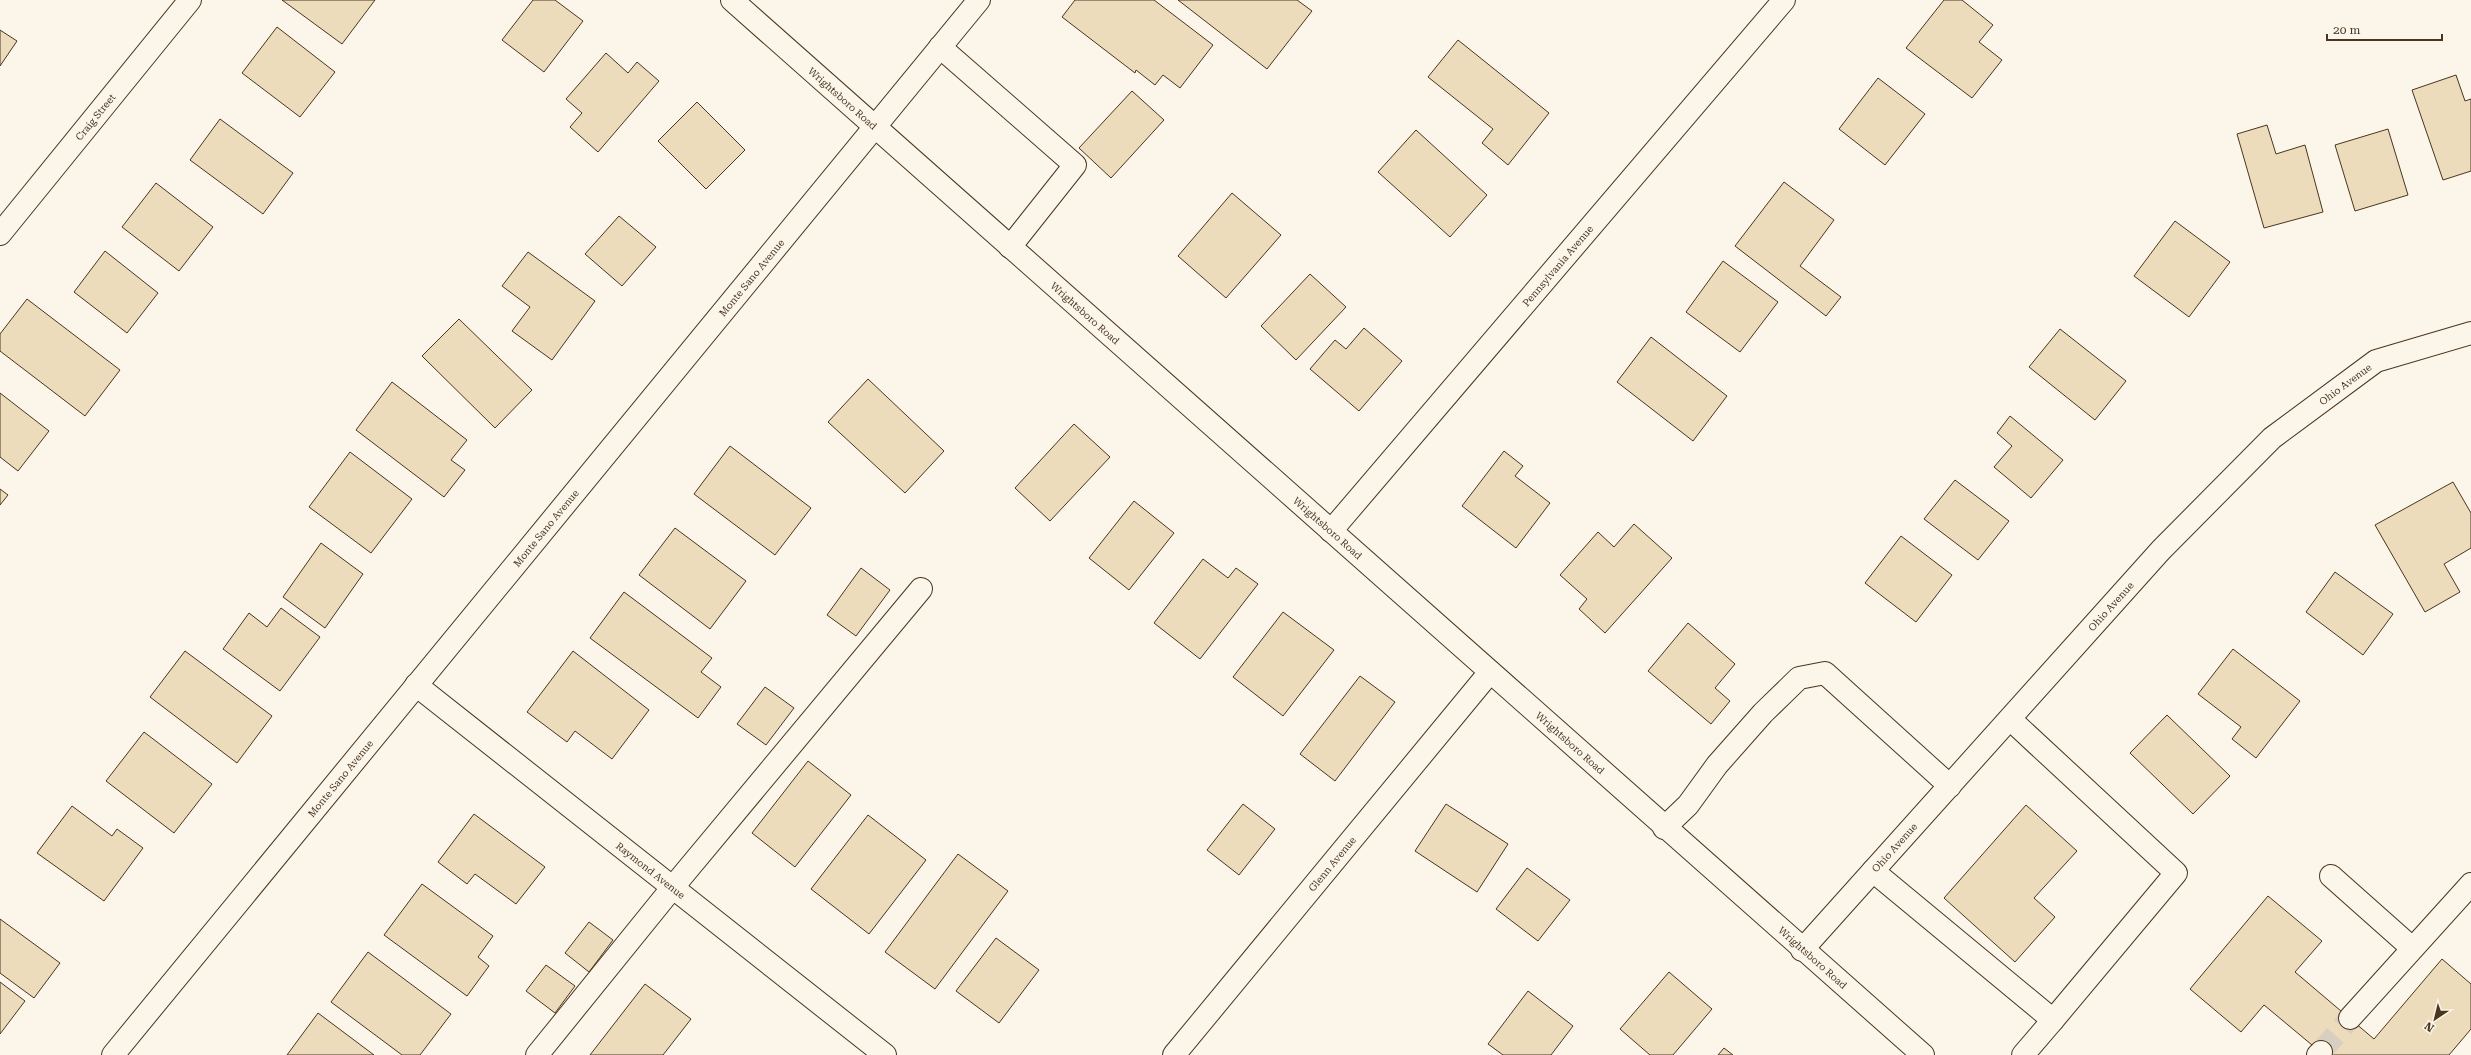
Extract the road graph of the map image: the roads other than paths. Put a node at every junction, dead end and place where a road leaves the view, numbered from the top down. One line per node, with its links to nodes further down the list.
1 (190, 0): 7 (street, Craig Street)
2 (732, 0): 6 (street, Wrightsboro Road)
3 (978, 0): 5 (street, Monte Sano Avenue)
4 (1784, 0): 10 (street, Pennsylvania Avenue)
5 (940, 47): 6 (street, Monte Sano Avenue); 8 (street)
6 (875, 127): 8 (street, Wrightsboro Road); 13 (street, Monte Sano Avenue)
7 (0, 234)
8 (1010, 247): 10 (street, Wrightsboro Road)
9 (2471, 333): 14 (street, Ohio Avenue)
10 (1331, 531): 12 (street, Wrightsboro Road)
11 (922, 589): 20 (street)
12 (1490, 672): 16 (street, Wrightsboro Road); 28 (street, Glenn Avenue)
13 (416, 685): 20 (street, Raymond Avenue); 25 (street, Monte Sano Avenue)
14 (2010, 719): 15 (street, Ohio Avenue); 24 (street)
15 (1950, 786): 16 (street); 17 (street, Ohio Avenue)
16 (1664, 828): 22 (street, Wrightsboro Road)
17 (1873, 871): 22 (street, Ohio Avenue); 24 (street)
18 (2331, 876): 21 (street)
19 (2471, 884): 21 (street)
20 (673, 887): 26 (street); 27 (street, Raymond Avenue)
21 (2412, 948): 23 (street)
22 (1802, 950): 29 (street, Wrightsboro Road)
23 (2350, 1018)
24 (2053, 1020): 30 (street)
25 (113, 1055)
26 (537, 1055)
27 (885, 1055)
28 (1174, 1055)
29 (1923, 1055)
30 (2023, 1055)

